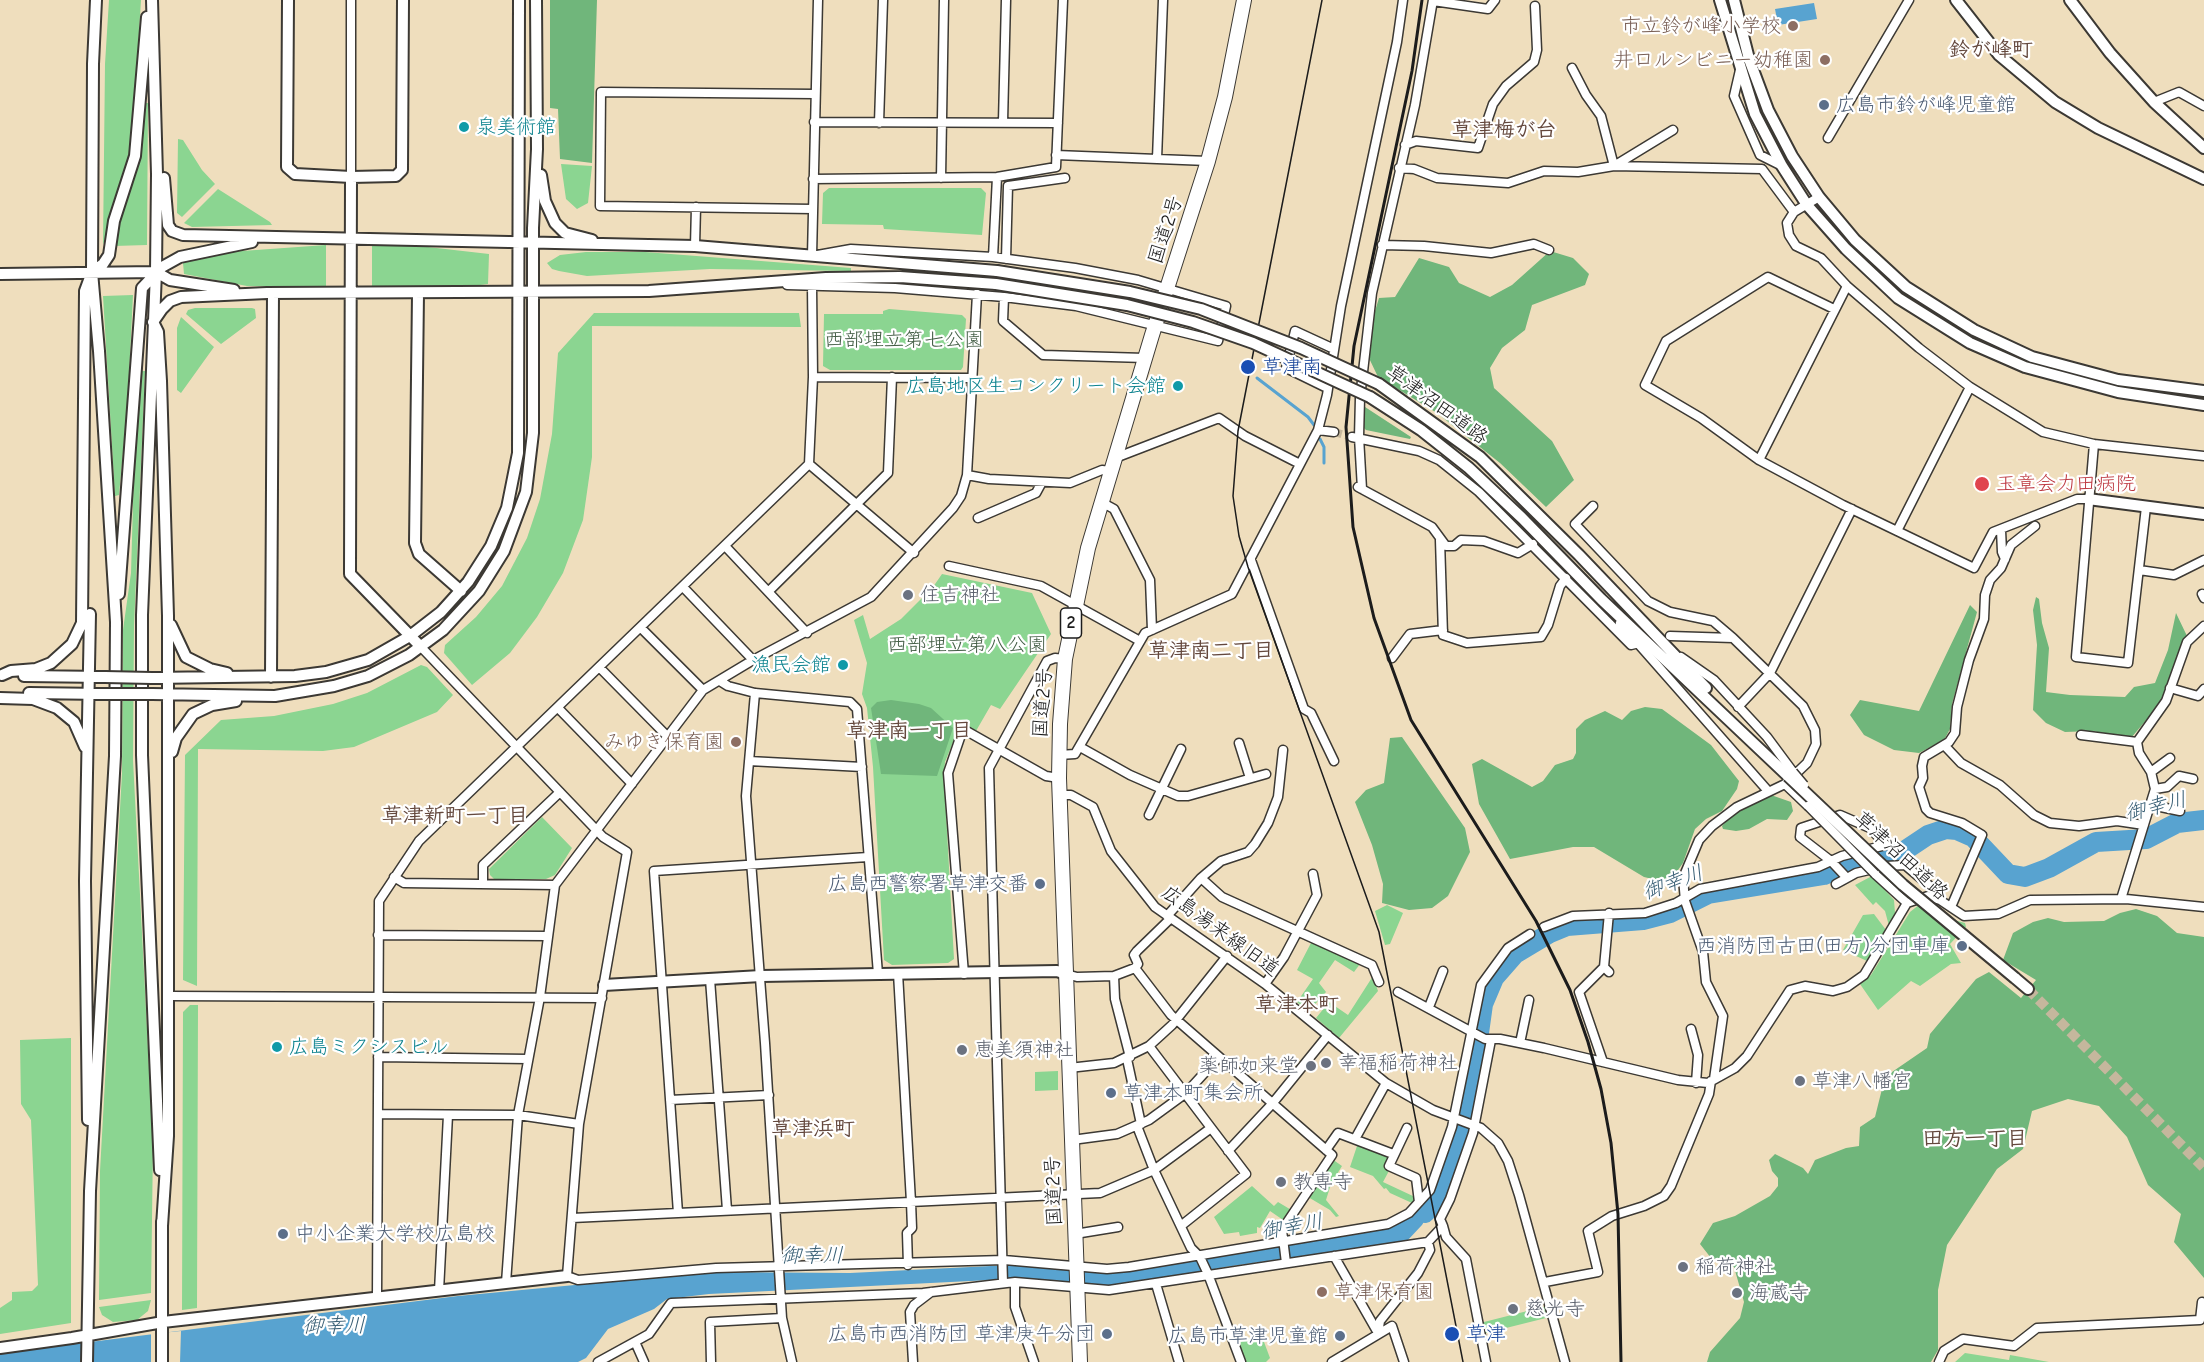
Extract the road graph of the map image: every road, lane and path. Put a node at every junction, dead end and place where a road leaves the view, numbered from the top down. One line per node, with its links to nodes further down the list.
1 (96, 0): 66 (street)
2 (150, 0): 24 (street); 66 (street)
3 (288, 0): 44 (street)
4 (351, 0): 44 (street)
5 (403, 0): 44 (street)
6 (519, 0): 57 (street)
7 (536, 0): 38 (street)
8 (818, 0): 26 (street)
9 (883, 0): 32 (street)
10 (944, 0): 30 (street)
11 (1006, 0): 31 (street)
12 (1063, 0): 33 (street)
13 (1163, 0): 40 (street)
14 (1244, 0): 41 (highway, 国道2号 / 2)
15 (1403, 0): 83 (street)
16 (1433, 0): 17 (street); 36 (street)
17 (1495, 0)
18 (1720, 0): 51 (street)
19 (1734, 0): 50 (street)
20 (1909, 0): 35 (street)
21 (1956, 0): 49 (street)
22 (2070, 0): 27 (street)
23 (1535, 6): 36 (street)
24 (155, 56): 55 (street); 67 (street)
25 (1572, 68): 42 (street)
26 (815, 94): 29 (street); 52 (street)
27 (2154, 102): 28 (street); 37 (street)
28 (2204, 106)
29 (814, 122): 32 (street); 48 (street)
30 (941, 122): 31 (street); 32 (street); 46 (street)
31 (1003, 122): 33 (street)
32 (879, 123)
33 (1058, 123): 39 (street)
34 (1673, 130): 42 (street)
35 (1828, 138)
36 (1405, 145): 43 (street)
37 (2204, 148)
38 (537, 149): 58 (street); 60 (street)
39 (1056, 155): 40 (street); 45 (street)
40 (1157, 159): 41 (street)
41 (1208, 161): 72 (highway, 国道2号 / 2)
42 (1614, 166): 43 (street); 54 (street)
43 (1399, 168): 59 (street)
44 (351, 177): 56 (street)
45 (997, 177): 46 (street); 64 (street)
46 (941, 178): 48 (street)
47 (1065, 178): 65 (street)
48 (813, 179): 53 (street)
49 (2204, 179)
50 (1819, 197): 51 (street); 90 (street)
51 (1807, 205): 54 (street); 91 (street)
52 (696, 207): 53 (street); 61 (street)
53 (813, 209): 63 (street)
54 (1794, 212): 71 (street)
55 (273, 239): 56 (street); 67 (street)
56 (351, 239): 57 (street); 76 (street)
57 (517, 242): 58 (street); 74 (street)
58 (533, 243): 60 (street); 73 (street)
59 (1382, 245): 62 (street); 94 (street)
60 (622, 246): 61 (street, 草津沼田道路)
61 (694, 246): 63 (street, 草津沼田道路)
62 (1549, 250)
63 (812, 256): 64 (street); 143 (street, 草津沼田道路, bridge)
64 (993, 256): 65 (street)
65 (1006, 259): 72 (street)
66 (92, 272): 67 (street); 68 (street); 111 (street); 131 (street)
67 (156, 272): 75 (street); 81 (street); 131 (street)
68 (0, 274)
69 (771, 284): 70 (street); 73 (street, 草津沼田道路); 128 (street, 草津沼田道路, bridge)
70 (812, 286): 78 (street); 85 (street)
71 (1847, 286): 80 (street); 88 (street)
72 (1168, 288): 82 (highway, 国道2号 / 2); 82 (street)
73 (533, 290): 74 (street, 草津沼田道路); 142 (street)
74 (518, 292): 77 (street, 草津沼田道路); 126 (street)
75 (270, 293): 76 (street, 草津沼田道路); 81 (street); 151 (street)
76 (350, 294): 77 (street, 草津沼田道路); 137 (street)
77 (418, 294): 126 (street)
78 (977, 294): 79 (street); 87 (street)
79 (1004, 297): 82 (street); 84 (street)
80 (1834, 309): 97 (street); 97 (street)
81 (153, 322): 130 (street); 293 (street)
82 (1155, 324): 84 (highway, 国道2号 / 2)
83 (1334, 349): 89 (street); 89 (street)
84 (1145, 358): 99 (highway, 国道2号 / 2)
85 (813, 377): 86 (street); 98 (street)
86 (892, 377): 87 (street); 105 (street)
87 (972, 378): 101 (street)
88 (1970, 387): 95 (street); 114 (street)
89 (1327, 388): 92 (street)
90 (2204, 391)
91 (2204, 405)
92 (1318, 430): 93 (street); 100 (street)
93 (1334, 432)
94 (1355, 437): 115 (street); 116 (street)
95 (2094, 444): 96 (street); 103 (street)
96 (2204, 456)
97 (1759, 460): 108 (street)
98 (809, 464): 105 (street); 117 (street)
99 (1113, 464): 100 (street); 102 (street); 104 (highway, 国道2号 / 2)
100 (1300, 464): 120 (street)
101 (967, 475): 102 (street); 118 (street)
102 (1042, 482): 110 (street)
103 (2088, 499): 107 (street); 113 (street); 123 (street)
104 (1103, 503): 129 (highway, 国道2号 / 2); 134 (street)
105 (858, 506): 118 (street); 127 (street)
106 (1593, 507): 139 (street)
107 (2146, 507): 109 (street); 123 (street)
108 (1852, 509): 114 (street); 148 (street)
109 (2204, 513)
110 (978, 518)
111 (84, 521): 149 (street); 152 (street)
112 (2035, 526): 119 (street)
113 (2001, 530): 114 (street); 119 (street)
114 (1898, 531)
115 (1440, 540): 116 (street); 135 (street)
116 (1533, 544): 124 (street)
117 (725, 546): 125 (street); 127 (street)
118 (914, 553): 136 (street)
119 (2005, 559): 171 (street)
120 (1251, 560): 134 (street); 181 (street)
121 (2204, 560): 123 (street)
122 (949, 566): 129 (street)
123 (2139, 570)
124 (1566, 578): 135 (street); 141 (street)
125 (683, 587): 133 (street); 146 (street)
126 (461, 591): 137 (street)
127 (769, 591): 136 (street)
128 (1601, 600): 168 (street, 草津沼田道路); 193 (street)
129 (1075, 605): 140 (street); 145 (highway, 国道2号 / 2)
130 (168, 616): 150 (street); 153 (street)
131 (116, 622): 283 (street)
132 (2204, 626): 155 (street)
133 (641, 628): 147 (street); 157 (street)
134 (1152, 630): 140 (street)
135 (1443, 630): 144 (street)
136 (807, 633): 146 (street)
137 (410, 636): 142 (street); 151 (street)
138 (1670, 636): 139 (street)
139 (1733, 638): 148 (street)
140 (1140, 641): 173 (street)
141 (1635, 644)
142 (421, 648): 162 (street); 172 (street)
143 (1671, 649): 164 (street); 168 (street, 草津沼田道路)
144 (1392, 658)
145 (1065, 659): 174 (street); 177 (highway, 国道2号 / 2)
146 (753, 660): 154 (street)
147 (600, 668): 165 (street); 167 (street)
148 (1770, 673): 164 (street); 186 (street)
149 (1, 675): 152 (street)
150 (245, 677): 151 (street); 153 (street)
151 (271, 677)
152 (89, 678): 153 (street, bridge); 160 (street)
153 (166, 679): 161 (street)
154 (720, 681): 157 (street); 159 (street)
155 (2170, 688): 156 (street); 169 (street)
156 (2204, 689)
157 (703, 690): 167 (street)
158 (0, 693): 160 (street)
159 (755, 693): 180 (street); 182 (street)
160 (88, 694): 161 (street, bridge); 178 (street)
161 (166, 695): 162 (street); 185 (street)
162 (275, 696): 185 (street)
163 (0, 698): 178 (street)
164 (1738, 707): 186 (street)
165 (559, 709): 172 (street); 190 (street)
166 (2081, 735): 169 (street)
167 (668, 737): 190 (street)
168 (1755, 742): 186 (street, 草津沼田道路)
169 (2137, 742): 183 (street)
170 (1239, 743): 188 (street)
171 (1944, 745): 200 (street); 215 (street)
172 (518, 747): 194 (street); 205 (street)
173 (1080, 747): 177 (street); 192 (street)
174 (998, 748): 187 (street); 229 (street); 230 (street)
175 (1180, 748): 192 (street)
176 (1283, 750): 207 (street)
177 (1059, 755): 187 (highway, 国道2号 / 2)
178 (88, 756): 283 (street)
179 (2170, 758): 183 (street)
180 (749, 761): 182 (street); 203 (street)
181 (1334, 761)
182 (862, 767): 201 (street)
183 (2151, 772): 191 (street)
184 (1266, 774): 188 (street)
185 (169, 776): 241 (street)
186 (1789, 777): 193 (street); 214 (street, bridge); 239 (street, 草津沼田道路, bridge)
187 (1059, 778): 195 (highway, 国道2号 / 2)
188 (1250, 778): 192 (street)
189 (2193, 779): 191 (street)
190 (632, 784): 199 (street)
191 (2155, 789): 196 (street)
192 (1161, 790): 198 (street)
193 (1768, 791): 213 (street)
194 (560, 792): 199 (street); 209 (street)
195 (1060, 795): 218 (street, 広島湯来線旧道); 231 (highway, 国道2号 / 2)
196 (2151, 805): 197 (street); 200 (street)
197 (2180, 811)
198 (1149, 815)
199 (598, 830): 210 (street); 238 (street)
200 (2142, 834): 211 (street)
201 (868, 857): 203 (street); 228 (street)
202 (1832, 862): 202 (street); 206 (street); 213 (street)
203 (753, 864): 232 (street); 235 (street)
204 (1313, 874): 220 (street)
205 (394, 877): 209 (street); 222 (street)
206 (1846, 877): 208 (street); 212 (street)
207 (1201, 878): 218 (street); 220 (street)
208 (1836, 884)
209 (483, 885): 210 (street)
210 (555, 885): 223 (street)
211 (2121, 899): 215 (street); 216 (street)
212 (1940, 900): 214 (street); 215 (street)
213 (1686, 902): 217 (street); 260 (street)
214 (1907, 903): 260 (street)
215 (1951, 907)
216 (2204, 908)
217 (1609, 915): 219 (street); 258 (street)
218 (1169, 918): 224 (street, 広島湯来線旧道); 225 (street)
219 (1544, 927)
220 (1297, 933): 236 (street); 237 (street)
221 (1530, 934): 249 (street)
222 (378, 936): 223 (street); 242 (street)
223 (548, 936): 243 (street)
224 (1227, 956): 237 (street, 広島湯来線旧道); 247 (street)
225 (1135, 968): 233 (street); 247 (street)
226 (1443, 971): 246 (street)
227 (898, 973): 228 (street); 229 (street); 286 (street)
228 (878, 974): 232 (street)
229 (964, 974): 230 (street)
230 (996, 974): 231 (street); 285 (street)
231 (1066, 974): 233 (street); 259 (highway, 国道2号 / 2)
232 (761, 976): 234 (street); 264 (street)
233 (1114, 976): 255 (street)
234 (710, 979): 235 (street); 265 (street)
235 (663, 982): 238 (street); 266 (street)
236 (1379, 982)
237 (1266, 984): 250 (street, 広島湯来線旧道)
238 (604, 985): 244 (street)
239 (2028, 989)
240 (1398, 992): 246 (street)
241 (169, 996): 242 (street); 293 (street)
242 (378, 996): 243 (street); 254 (street)
243 (540, 998): 244 (street); 257 (street)
244 (602, 998): 272 (street)
245 (1529, 1000): 252 (street)
246 (1429, 1007): 249 (street)
247 (1176, 1019): 253 (street); 256 (street)
248 (1691, 1029): 262 (street)
249 (1472, 1032): 251 (street); 271 (street)
250 (1328, 1035): 261 (street, 広島湯来線旧道); 267 (street)
251 (1490, 1040): 252 (street); 274 (street)
252 (1520, 1043): 258 (street)
253 (1149, 1046): 255 (street); 263 (street)
254 (378, 1057): 257 (street); 268 (street)
255 (1128, 1058): 259 (street); 273 (street)
256 (1218, 1058): 263 (street); 267 (street)
257 (528, 1059): 270 (street)
258 (1603, 1062): 262 (street)
259 (1069, 1068): 278 (highway, 国道2号 / 2)
260 (1713, 1080): 262 (street); 310 (street)
261 (1386, 1083): 271 (street, 広島湯来線旧道); 277 (street)
262 (1696, 1083)
263 (1186, 1093): 273 (street); 275 (street)
264 (769, 1095): 265 (street); 288 (street)
265 (718, 1097): 266 (street); 289 (street)
266 (670, 1100): 290 (street)
267 (1272, 1104): 279 (street); 280 (street)
268 (378, 1114): 269 (street); 317 (street)
269 (448, 1115): 270 (street); 314 (street)
270 (518, 1115): 272 (street); 311 (street)
271 (1456, 1119): 274 (street, 広島湯来線旧道); 287 (street)
272 (579, 1124): 291 (street)
273 (1139, 1125): 278 (street); 282 (street)
274 (1473, 1125): 295 (street); 310 (street, 広島湯来線旧道)
275 (1211, 1128): 280 (street); 282 (street)
276 (1407, 1128): 281 (street)
277 (1355, 1139): 279 (street); 281 (street)
278 (1072, 1140): 284 (highway, 国道2号 / 2)
279 (1326, 1150): 297 (street)
280 (1228, 1151): 292 (street)
281 (1393, 1154): 287 (street)
282 (1154, 1170): 284 (street); 292 (street)
283 (90, 1191): 322 (street)
284 (1074, 1196): 285 (street); 296 (highway, 国道2号 / 2)
285 (1002, 1198): 286 (street); 302 (street)
286 (911, 1202): 288 (street); 303 (street)
287 (1419, 1202): 297 (street)
288 (776, 1206): 289 (street); 304 (street)
289 (727, 1210): 290 (street)
290 (678, 1213): 291 (street)
291 (572, 1218): 307 (street)
292 (1182, 1225): 299 (street)
293 (162, 1226): 320 (street)
294 (1118, 1227): 296 (street)
295 (1443, 1227): 298 (street); 338 (street)
296 (1075, 1234): 305 (highway, 国道2号 / 2)
297 (1283, 1242): 299 (street); 301 (street)
298 (1428, 1242): 300 (street); 321 (street)
299 (1198, 1256): 305 (street); 306 (street)
300 (1334, 1256): 301 (street); 321 (street)
301 (1286, 1262): 306 (street)
302 (1004, 1263): 303 (street); 305 (street); 308 (street)
303 (908, 1264): 304 (street)
304 (780, 1268): 307 (street); 316 (street)
305 (1076, 1268): 313 (highway, 国道2号 / 2)
306 (1206, 1273): 312 (street); 335 (street)
307 (567, 1276): 311 (street)
308 (1004, 1282): 309 (street); 315 (street)
309 (1015, 1282): 313 (street); 332 (street)
310 (1545, 1282): 339 (street, 広島湯来線旧道)
311 (506, 1283): 314 (street)
312 (1156, 1284): 313 (street); 334 (street)
313 (1077, 1287): 333 (highway, 国道2号 / 2)
314 (439, 1291): 317 (street)
315 (932, 1292): 316 (street); 331 (street)
316 (781, 1294): 319 (street); 323 (street)
317 (377, 1298): 320 (street)
318 (2202, 1302): 340 (street)
319 (782, 1318): 329 (street); 330 (street)
320 (162, 1327): 322 (street); 326 (street)
321 (1378, 1334): 336 (street); 337 (street)
322 (87, 1340): 324 (street); 325 (street)
323 (636, 1344): 327 (street); 328 (street)
324 (0, 1348)
325 (87, 1362)
326 (162, 1362)
327 (598, 1362)
328 (644, 1362)
329 (711, 1362)
330 (792, 1362)
331 (913, 1362)
332 (1034, 1362)
333 (1080, 1362)
334 (1179, 1362)
335 (1241, 1362)
336 (1332, 1362)
337 (1404, 1362)
338 (1486, 1362)
339 (1565, 1362)
340 (1939, 1362)

